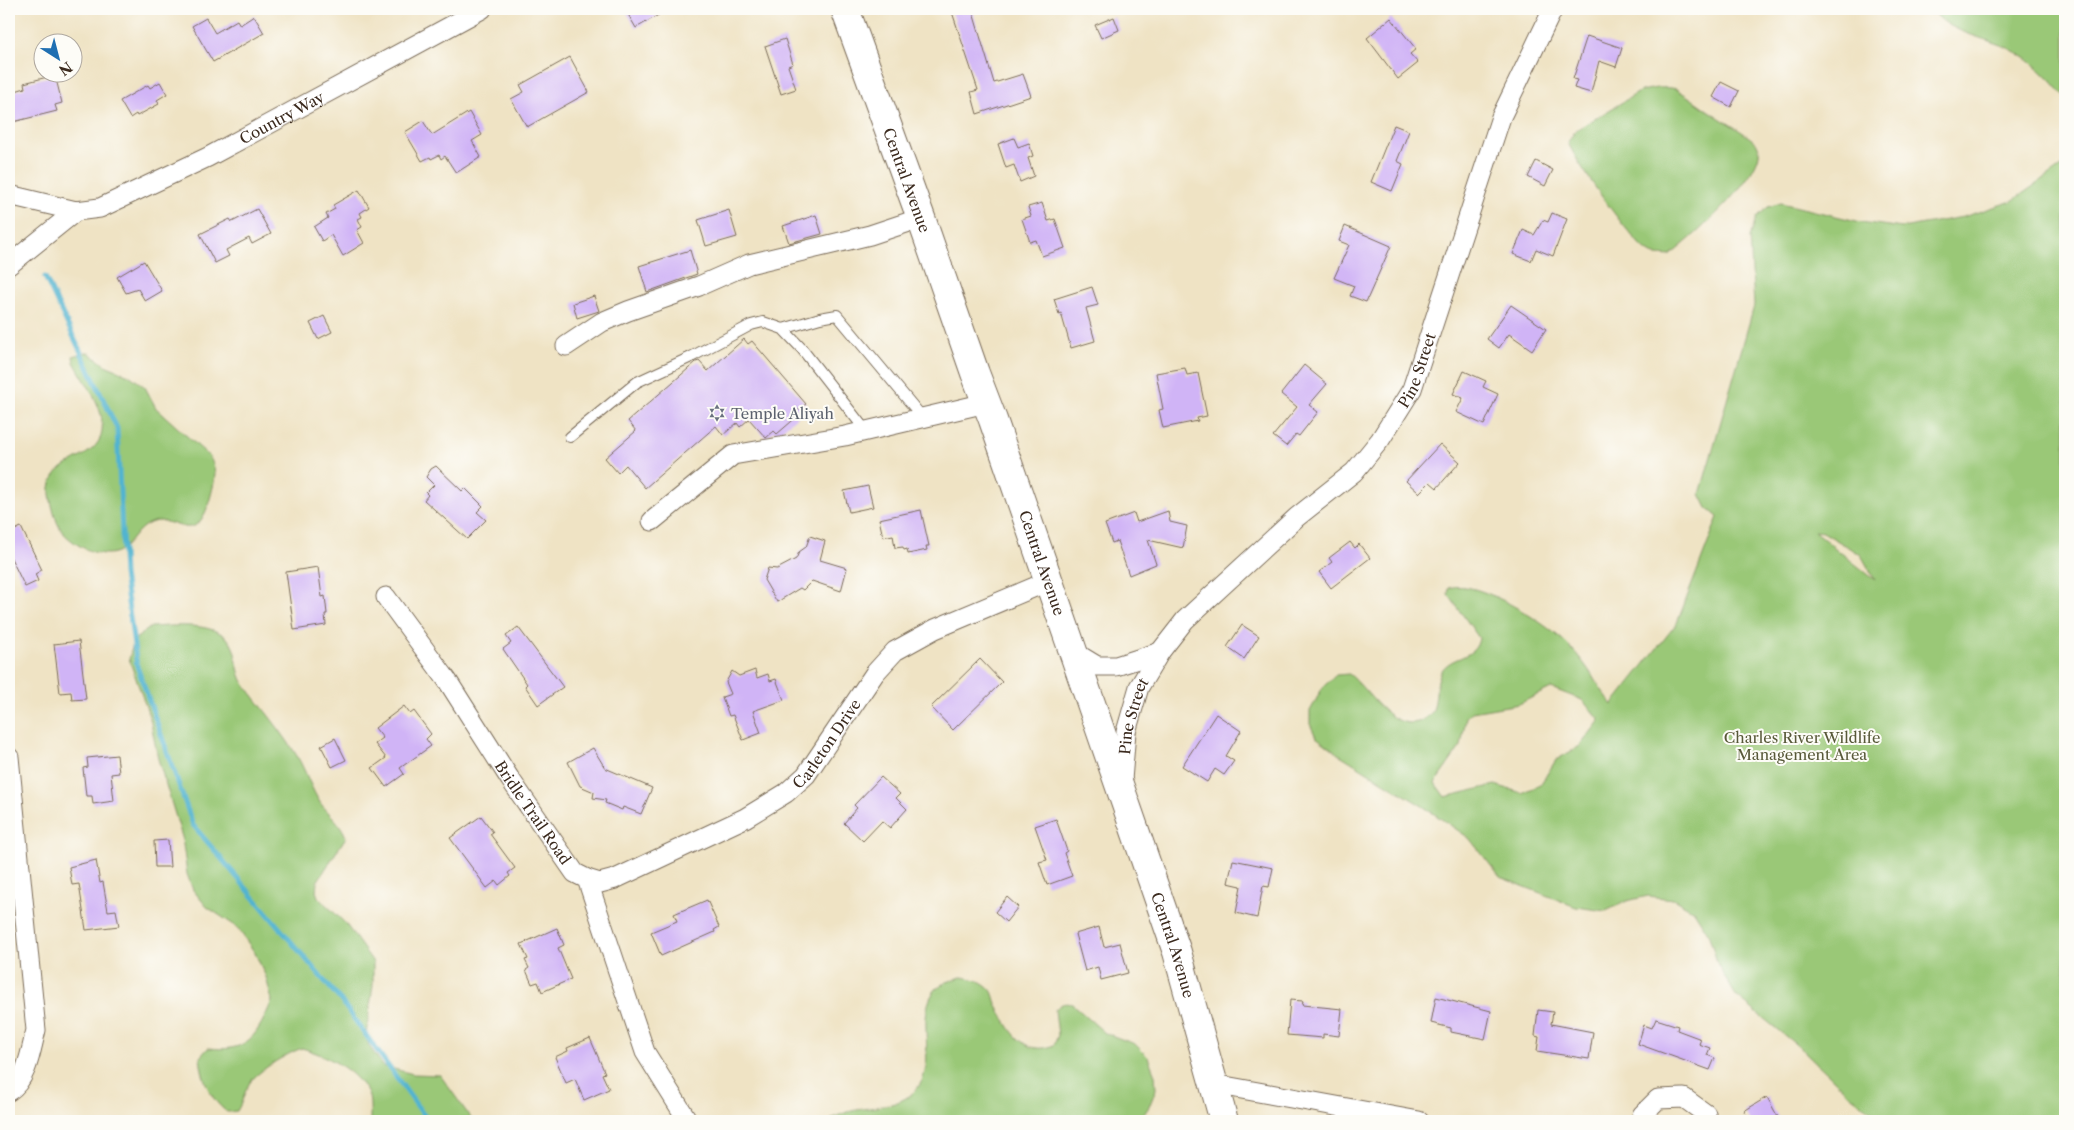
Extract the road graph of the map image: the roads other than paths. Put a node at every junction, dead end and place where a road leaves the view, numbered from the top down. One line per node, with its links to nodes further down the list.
1 (845, 9): 6 (main road, Central Avenue)
2 (1553, 9): 18 (street, Pine Street)
3 (471, 11): 5 (street, Country Way)
4 (9, 195): 5 (street, Country Way)
5 (76, 211): 7 (street)
6 (921, 218): 9 (street); 10 (main road, Central Avenue)
7 (9, 265)
8 (783, 330): 11 (lane); 12 (lane); 13 (lane)
9 (566, 346)
10 (986, 403): 11 (street); 15 (main road, Central Avenue)
11 (923, 418): 12 (street)
12 (866, 431): 14 (street)
13 (570, 437)
14 (652, 521)
15 (1049, 581): 17 (main road, Central Avenue); 21 (street, Carleton Drive)
16 (386, 597): 21 (street, Bridle Trail Road)
17 (1074, 652): 18 (street, Pine Street); 20 (main road, Central Avenue)
18 (1160, 652): 20 (street, Pine Street)
19 (9, 763): 23 (street)
20 (1122, 786): 22 (main road, Central Avenue)
21 (587, 878): 24 (street)
22 (1214, 1084): 25 (main road, Central Avenue); 26 (street)
23 (9, 1091)
24 (688, 1121)
25 (1224, 1121)
26 (1420, 1121)
27 (1642, 1121): 28 (street)
28 (1706, 1121)

